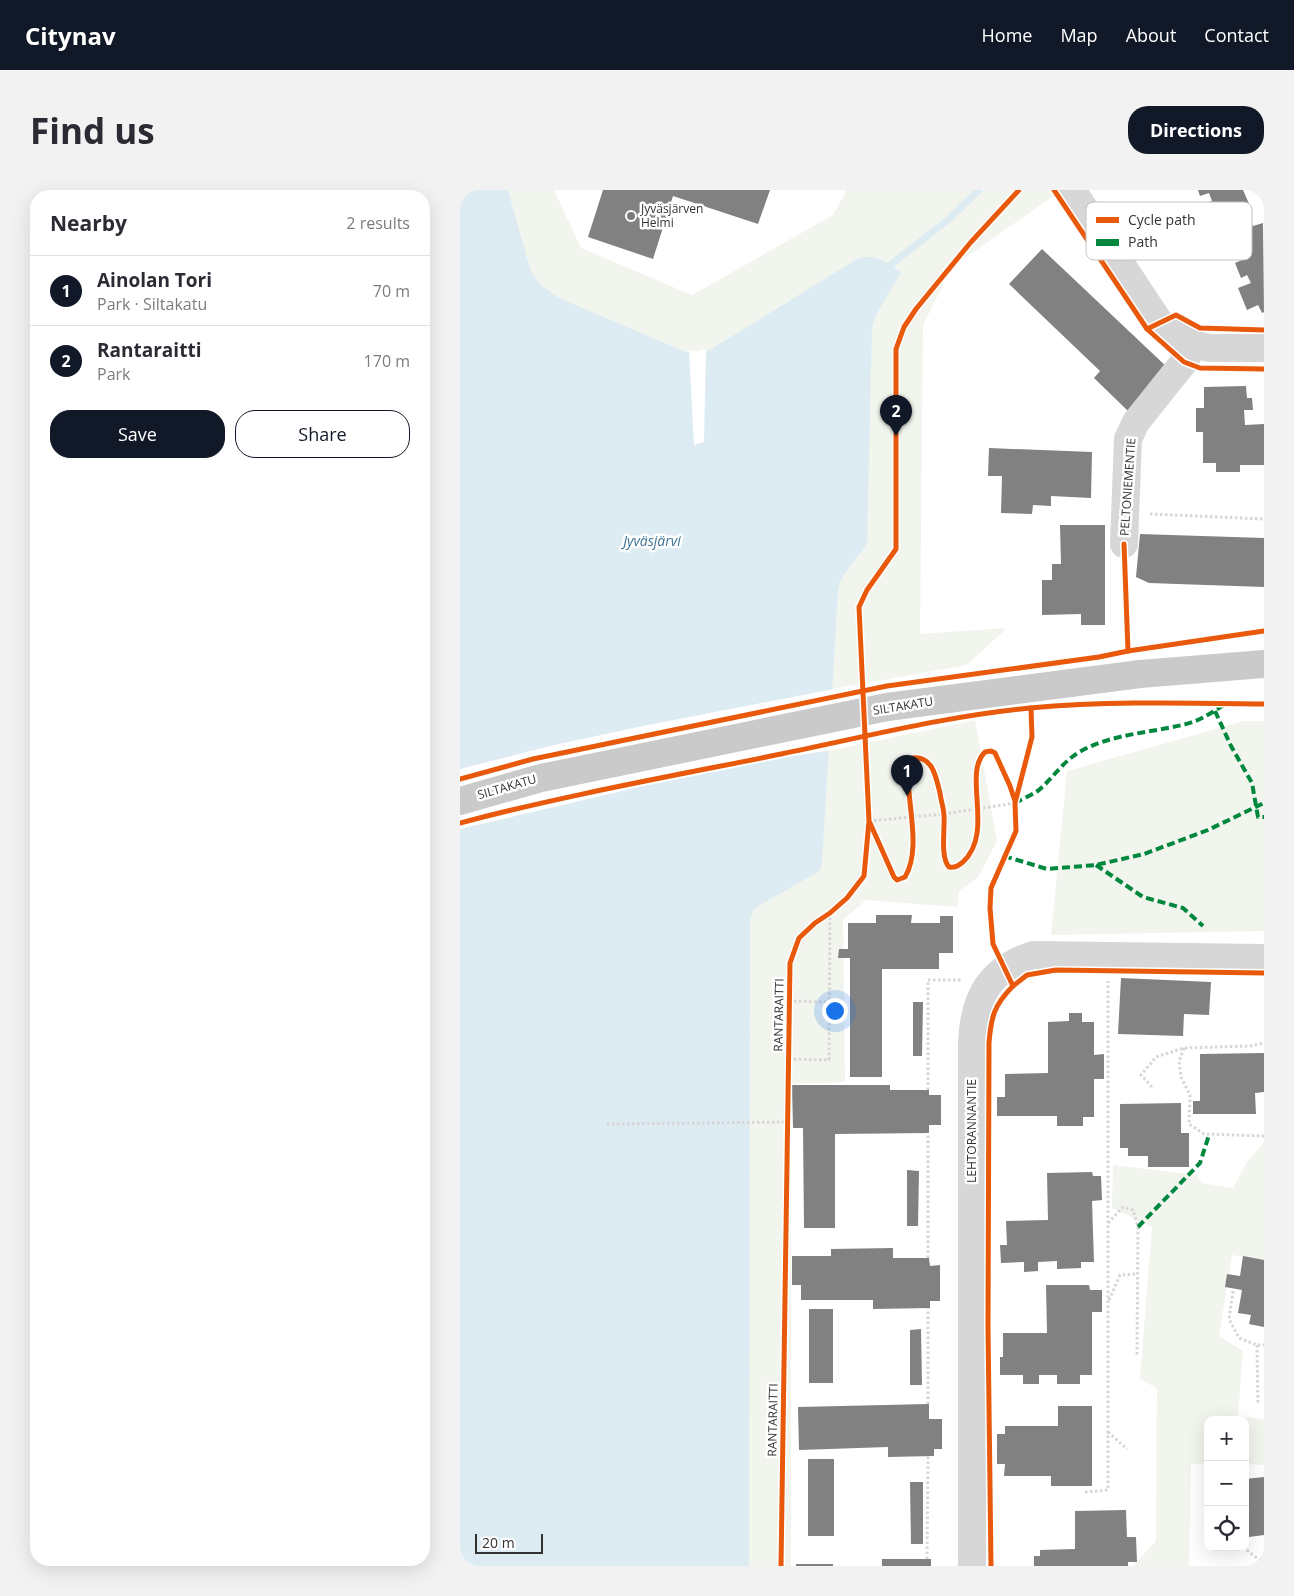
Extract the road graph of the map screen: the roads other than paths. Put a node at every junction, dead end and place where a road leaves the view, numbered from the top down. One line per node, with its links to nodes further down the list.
1 (1072, 190): 2 (street)
2 (1086, 211)
3 (1118, 260): 4 (street)
4 (1194, 344): 5 (street); 6 (street, PELTONIEMENTIE)
5 (1264, 348)
6 (1124, 544)
7 (1264, 664): 8 (main road, SILTAKATU)
8 (460, 800)
9 (1264, 958): 10 (street, LEHTORANNANTIE)
10 (972, 1566)

